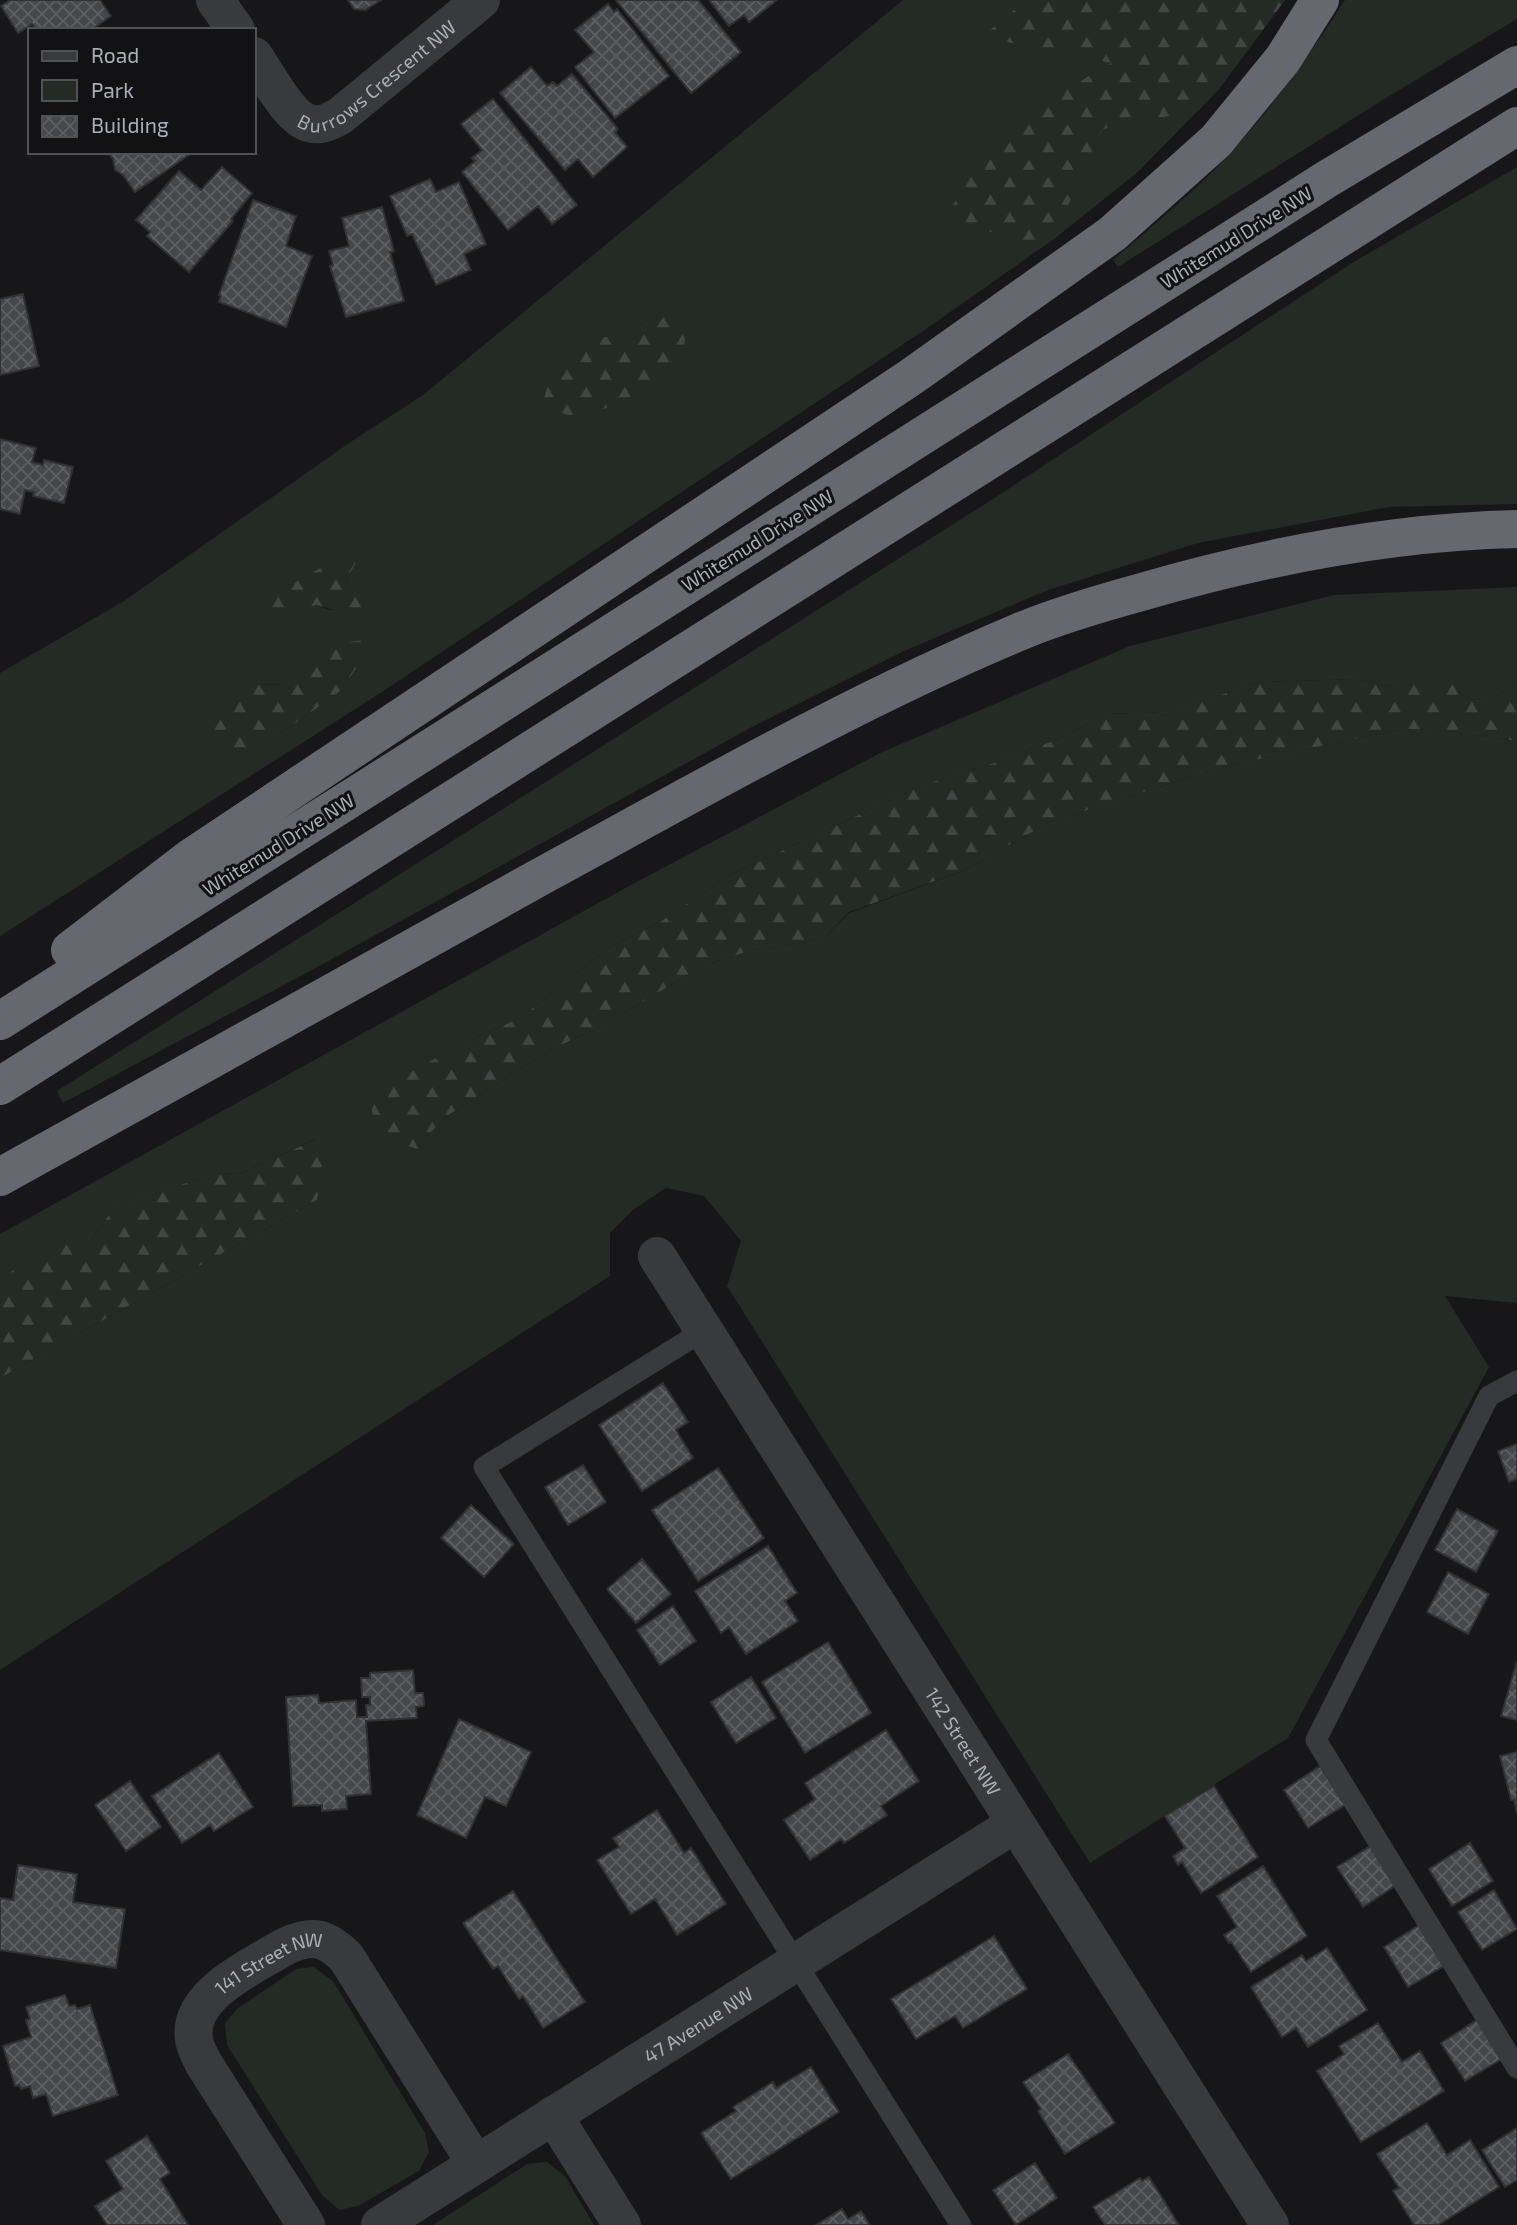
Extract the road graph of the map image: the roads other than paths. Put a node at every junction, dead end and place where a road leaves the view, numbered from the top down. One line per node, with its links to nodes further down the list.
1 (215, 0): 4 (street)
2 (481, 0): 5 (street, Burrows Crescent NW)
3 (1320, 0): 9 (highway)
4 (235, 28)
5 (256, 59)
6 (1517, 65): 10 (highway, Whitemud Drive NW)
7 (1517, 126): 11 (highway)
8 (1517, 528): 12 (highway)
9 (0, 1004)
10 (0, 1021)
11 (0, 1086)
12 (0, 1177)
13 (657, 1256): 14 (street, 142 Street NW)
14 (703, 1331): 16 (street, 142 Street NW); 17 (lane)
15 (1517, 1381): 18 (lane)
16 (1015, 1824): 17 (street, 47 Avenue NW); 25 (street, 142 Street NW)
17 (794, 1962): 19 (street, 47 Avenue NW); 24 (lane)
18 (1517, 2068)
19 (553, 2115): 20 (street, 47 Avenue NW); 23 (street)
20 (477, 2164): 21 (street, 141 Street NW); 22 (street, 47 Avenue NW)
21 (306, 2225)
22 (380, 2225)
23 (622, 2225)
24 (961, 2225)
25 (1270, 2225)

